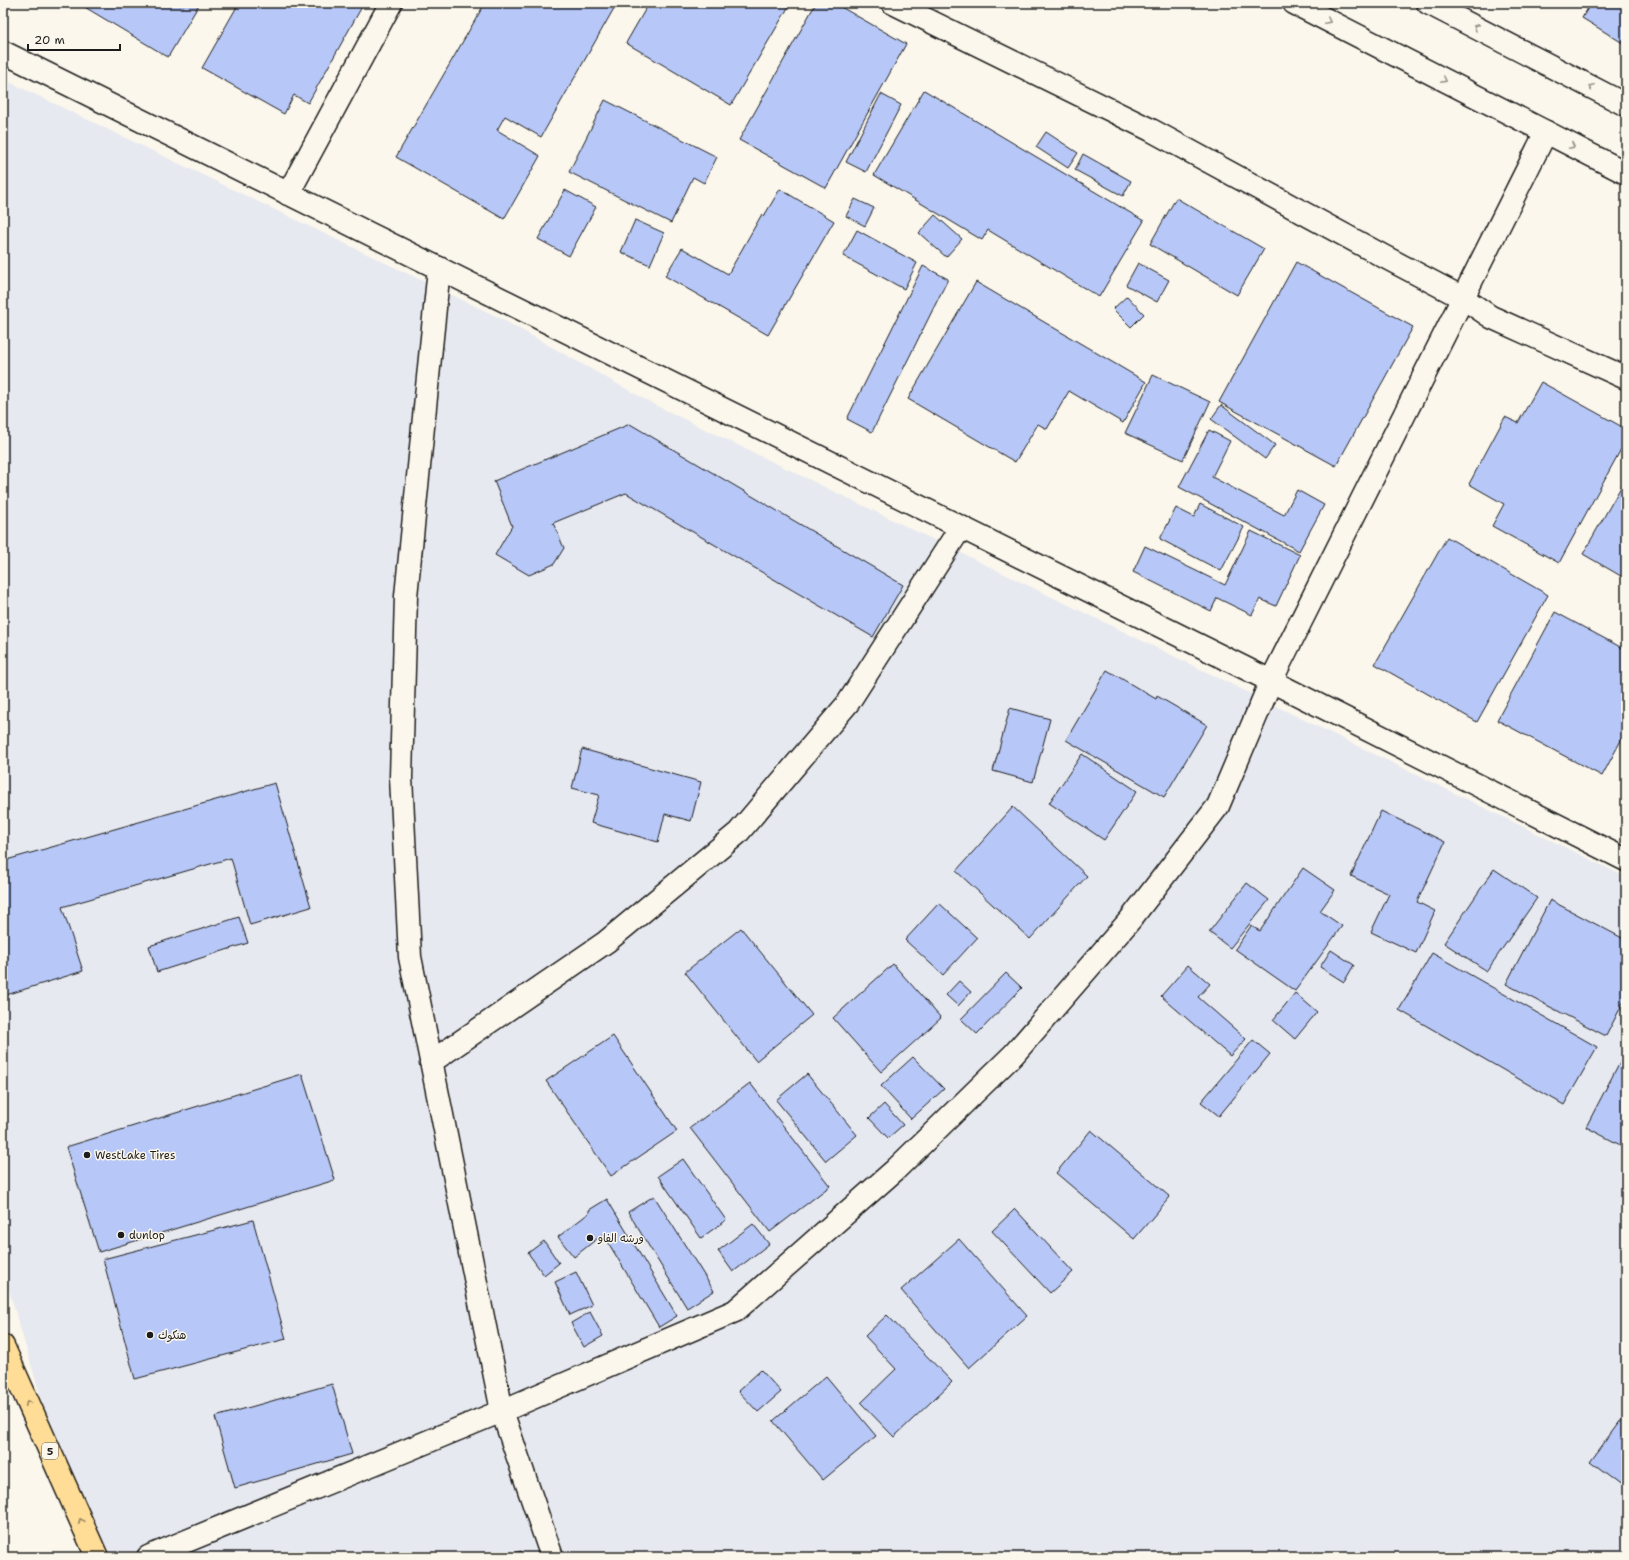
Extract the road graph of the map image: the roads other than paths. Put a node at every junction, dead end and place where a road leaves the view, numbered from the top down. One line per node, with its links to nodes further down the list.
1 (391, 3): 9 (street)
2 (893, 3): 11 (street)
3 (1294, 3): 7 (street, one-way to 7)
4 (1428, 3): 6 (street, one-way to 4)
5 (3, 52): 9 (street)
6 (1626, 105)
7 (1546, 132): 8 (street, one-way to 8); 11 (street)
8 (1626, 173)
9 (288, 194): 10 (street)
10 (439, 268): 13 (street); 16 (street)
11 (1464, 298): 12 (street); 14 (street)
12 (1626, 378)
13 (960, 527): 14 (street); 16 (street)
14 (1271, 681): 15 (street); 18 (street)
15 (1626, 860)
16 (431, 1062): 18 (street)
17 (3, 1346): 19 (highway, 5, one-way to 17)
18 (502, 1411): 20 (street); 21 (street)
19 (97, 1557)
20 (148, 1557)
21 (552, 1557)

